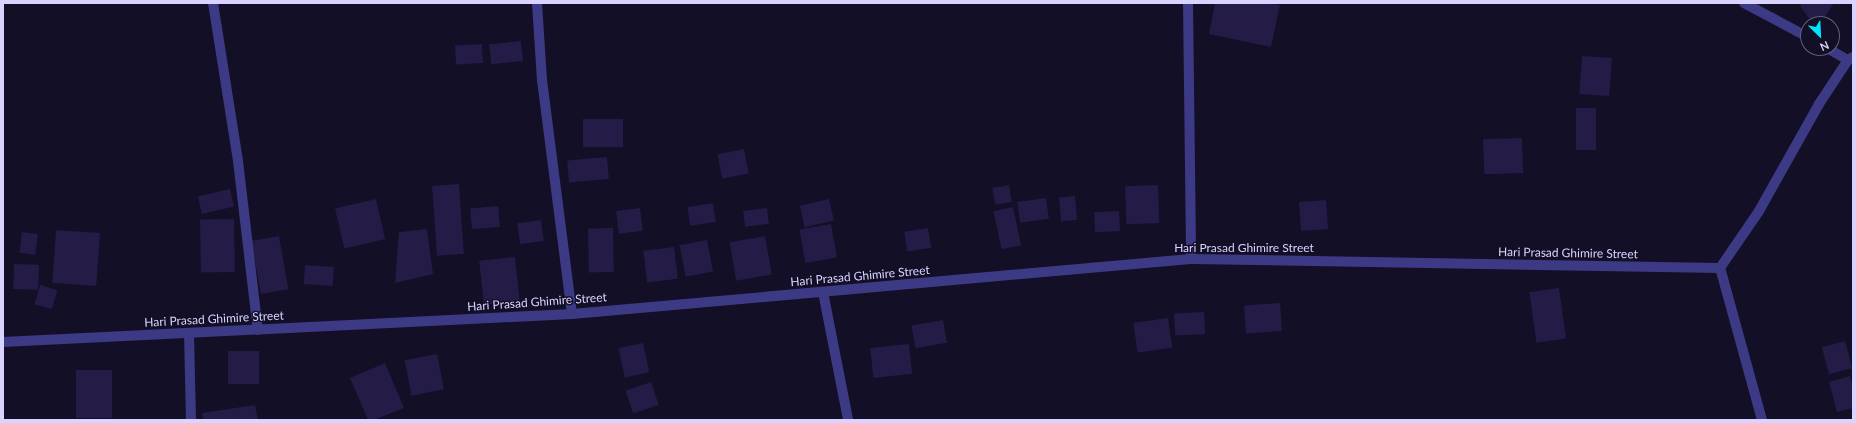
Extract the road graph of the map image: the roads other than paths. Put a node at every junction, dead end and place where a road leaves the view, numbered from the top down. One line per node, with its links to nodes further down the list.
1 (213, 3): 12 (street)
2 (537, 3): 11 (street)
3 (1188, 3): 8 (street)
4 (1744, 3): 5 (street)
5 (1800, 33)
6 (1840, 54): 7 (street)
7 (1850, 59): 9 (street)
8 (1191, 259): 9 (street, Hari Prasad Ghimire Street); 10 (street, Hari Prasad Ghimire Street)
9 (1720, 268): 17 (street)
10 (823, 292): 11 (street, Hari Prasad Ghimire Street); 16 (street)
11 (572, 314): 12 (street, Hari Prasad Ghimire Street)
12 (258, 330): 13 (street, Hari Prasad Ghimire Street)
13 (189, 333): 14 (street, Hari Prasad Ghimire Street); 15 (street)
14 (3, 342)
15 (191, 420)
16 (848, 420)
17 (1762, 420)

